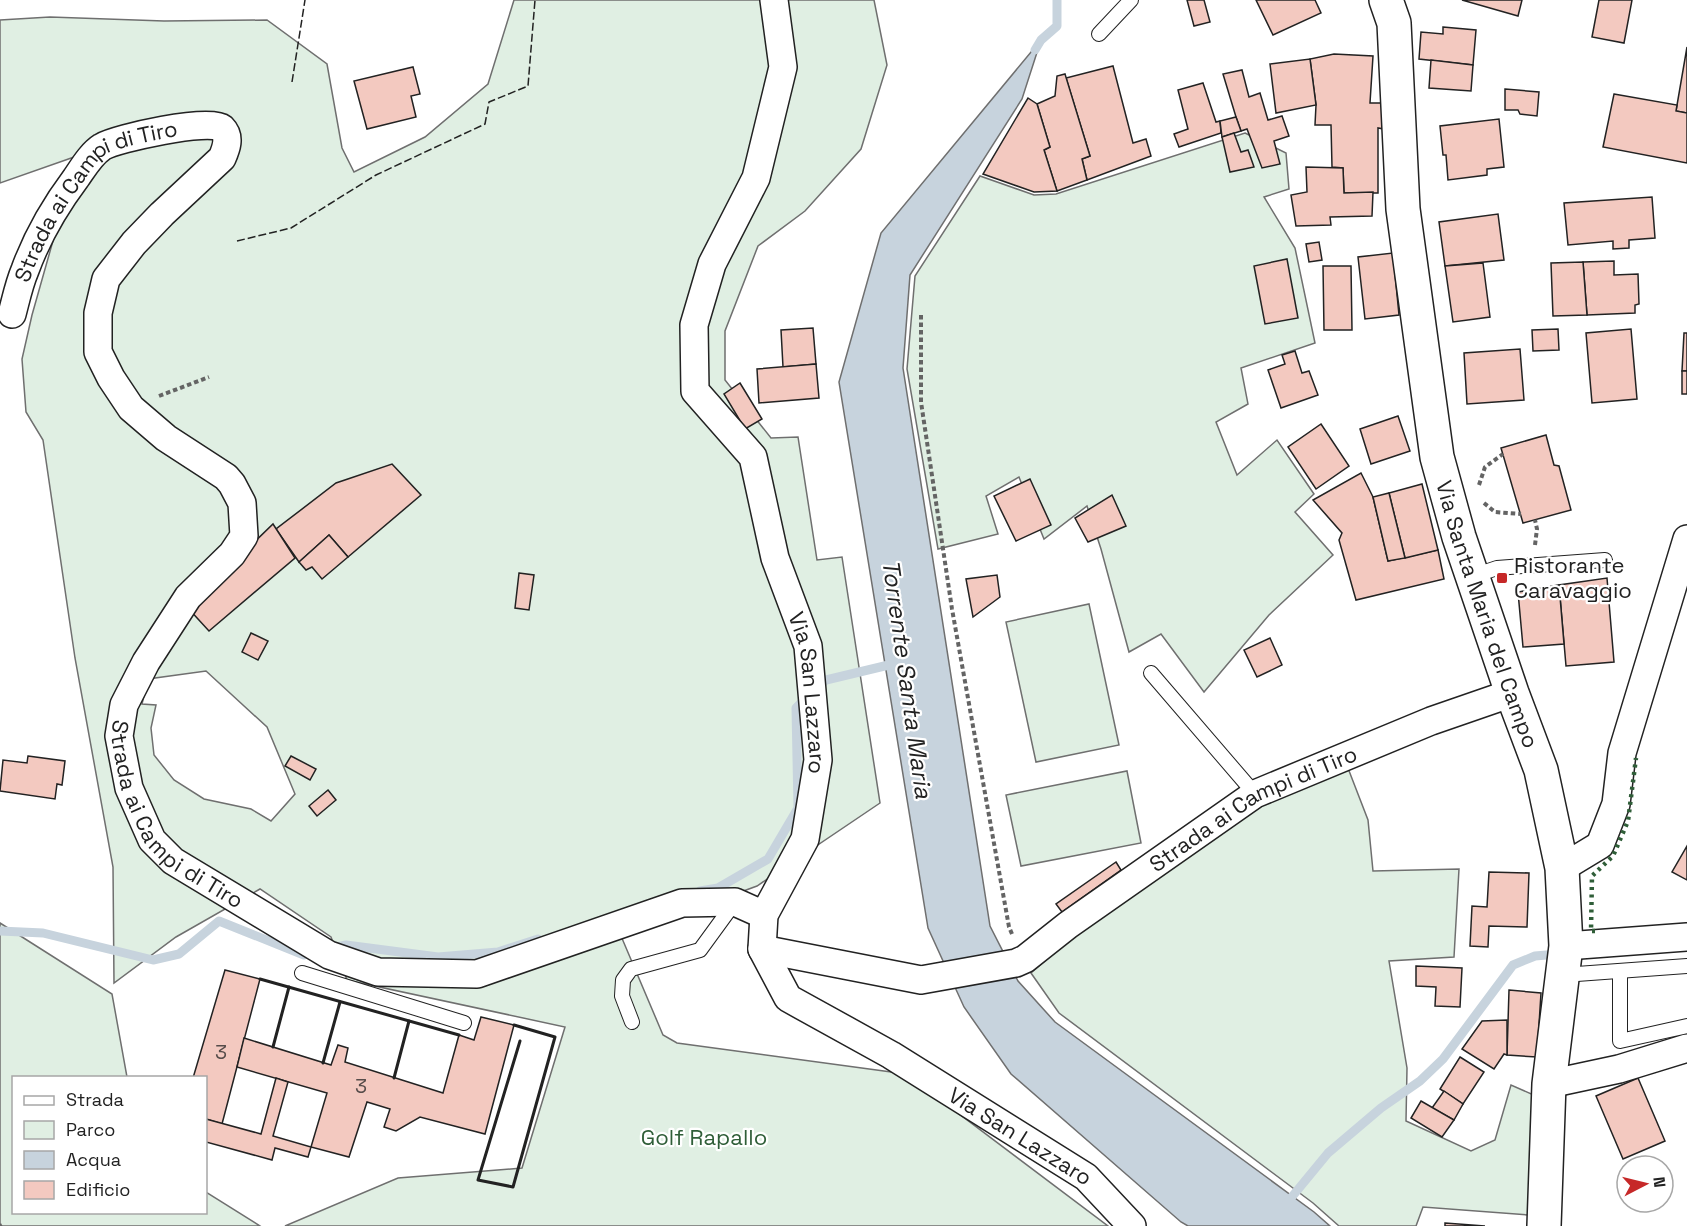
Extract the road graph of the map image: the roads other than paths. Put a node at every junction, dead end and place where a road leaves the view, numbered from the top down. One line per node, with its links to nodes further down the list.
1 (774, 0): 14 (street, Via San Lazzaro)
2 (1131, 0): 4 (lane)
3 (1396, 8): 8 (street, Via Santa Maria del Campo)
4 (1099, 34)
5 (12, 314): 13 (street, Strada ai Campi di Tiro)
6 (1687, 539): 12 (street)
7 (1605, 560): 8 (lane)
8 (1473, 576): 10 (street, Via Santa Maria del Campo)
9 (1151, 673): 11 (lane)
10 (1512, 693): 11 (street, Strada ai Campi di Tiro); 12 (street, Via Santa Maria del Campo)
11 (1255, 794): 16 (street, Strada ai Campi di Tiro)
12 (1562, 868): 17 (street, Via Santa Maria del Campo)
13 (735, 902): 14 (street, Strada ai Campi di Tiro); 21 (lane)
14 (764, 915): 16 (street, Via San Lazzaro)
15 (1687, 937): 17 (street)
16 (762, 949): 26 (street, Via San Lazzaro)
17 (1565, 961): 19 (lane); 25 (street, Via Santa Maria del Campo)
18 (1687, 966): 19 (lane)
19 (1620, 971): 23 (lane)
20 (302, 973): 22 (lane)
21 (632, 1022)
22 (464, 1023)
23 (1687, 1026)
24 (1687, 1048): 25 (street)
25 (1550, 1084): 27 (street, Via Santa Maria del Campo)
26 (1131, 1226)
27 (1544, 1226)

